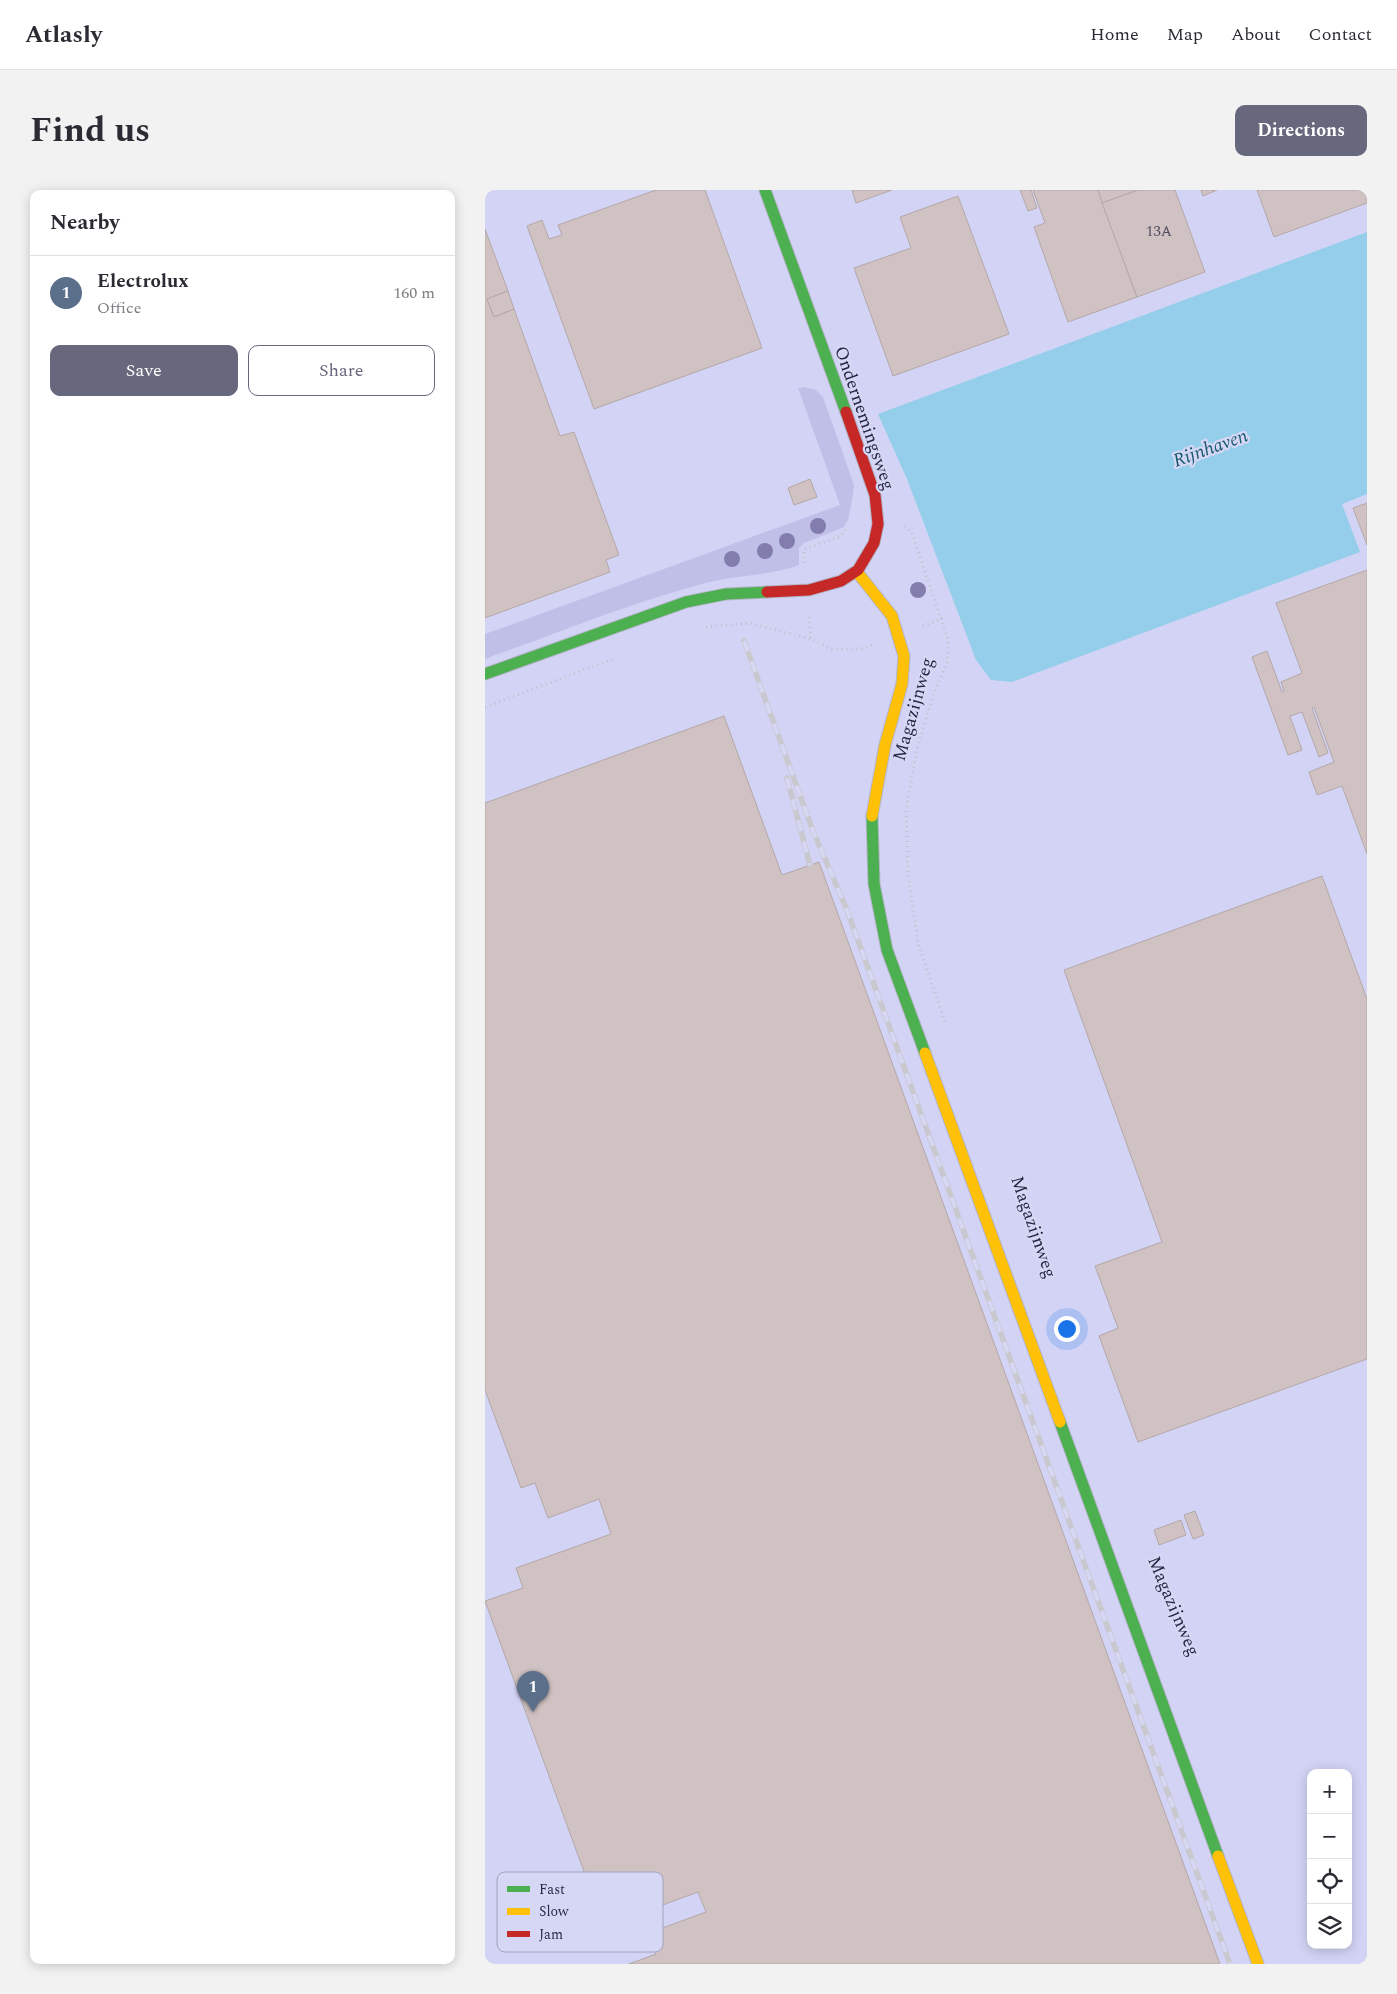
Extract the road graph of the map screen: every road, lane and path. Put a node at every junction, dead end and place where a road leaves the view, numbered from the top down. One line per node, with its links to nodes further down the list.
1 (765, 190): 3 (street, Ondernemingsweg)
2 (900, 522): 4 (path, Magazijnweg)
3 (857, 572): 6 (street, Magazijnweg); 8 (street, Ondernemingsweg)
4 (943, 618): 6 (path); 10 (path, Magazijnweg)
5 (704, 628): 6 (path)
6 (899, 636): 11 (street, Magazijnweg)
7 (622, 656): 9 (path)
8 (485, 674)
9 (485, 707)
10 (947, 1026)
11 (1258, 1964)

